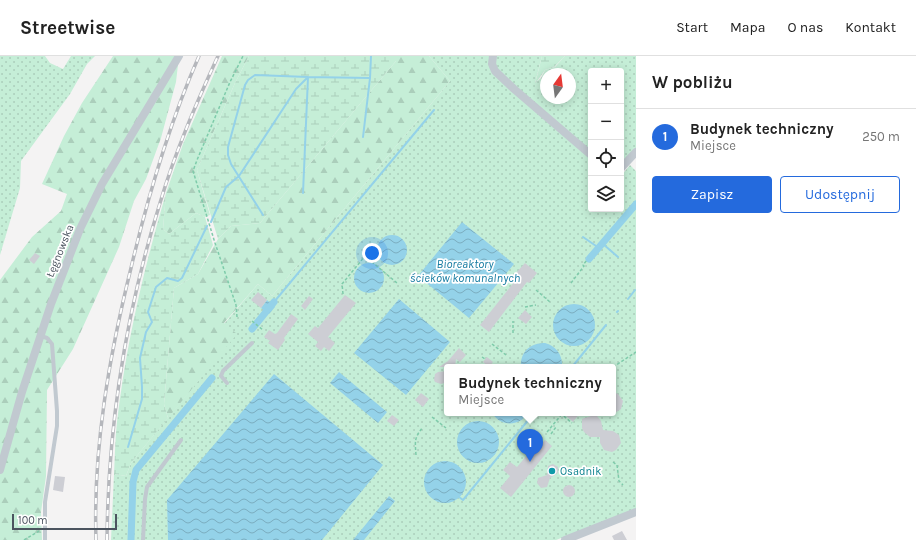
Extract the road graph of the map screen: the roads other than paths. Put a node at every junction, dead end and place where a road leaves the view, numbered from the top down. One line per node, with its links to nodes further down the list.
1 (179, 56): 6 (street, Łęgnowska)
2 (493, 56): 4 (street)
3 (636, 152): 5 (street)
4 (588, 153)
5 (624, 165)
6 (41, 336): 10 (street, Łęgnowska); 12 (lane)
7 (252, 343): 8 (lane)
8 (227, 383)
9 (181, 440): 13 (lane)
10 (0, 470)
11 (636, 512): 14 (street)
12 (45, 540)
13 (143, 540)
14 (565, 540)

